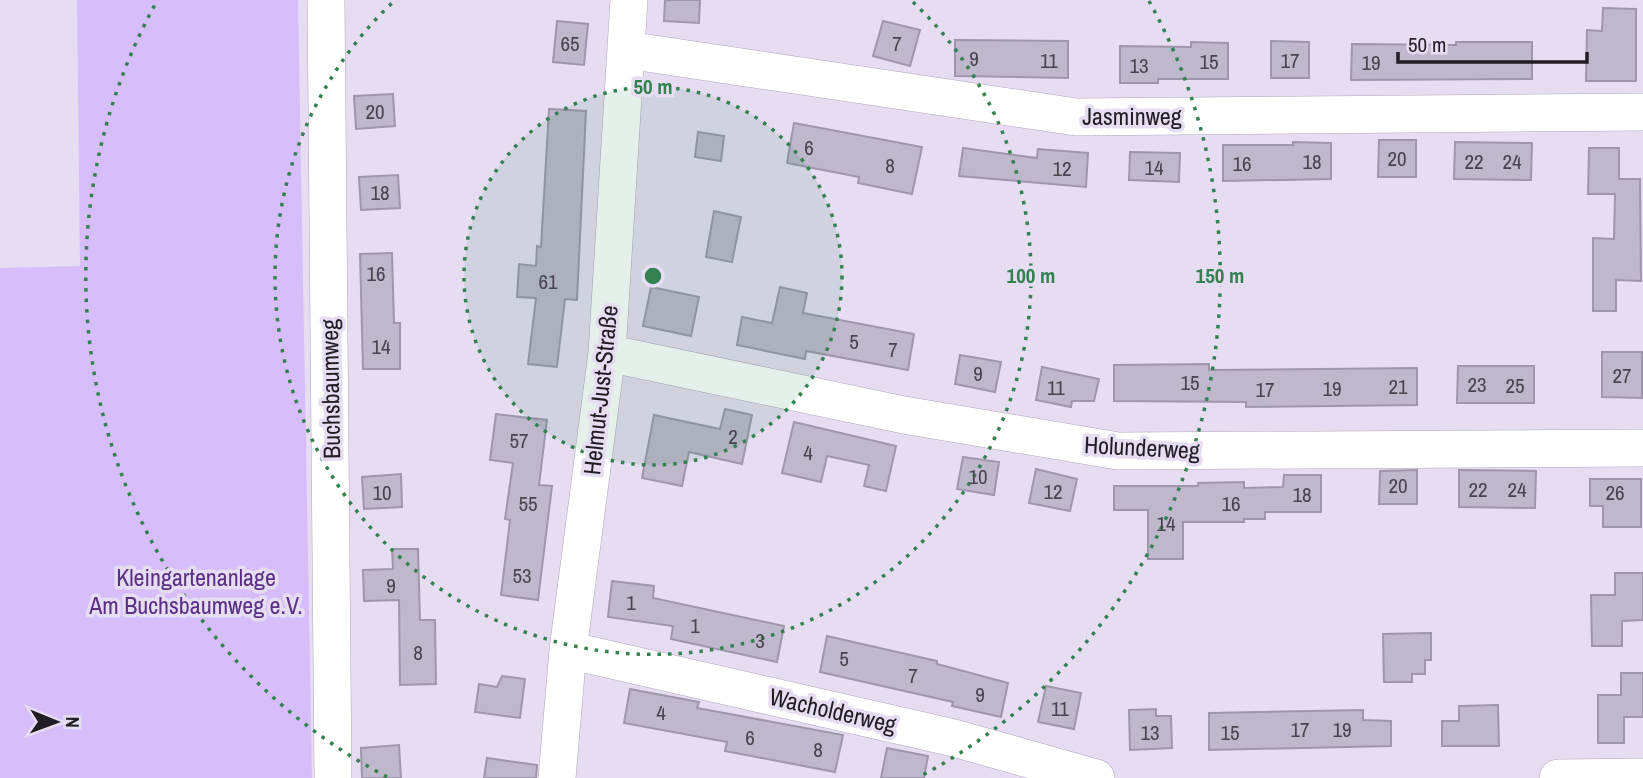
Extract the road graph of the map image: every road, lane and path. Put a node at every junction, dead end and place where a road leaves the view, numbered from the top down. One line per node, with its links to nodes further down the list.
1 (326, 0): 9 (street, Buchsbaumweg)
2 (629, 0): 3 (street, Helmut-Just-Straße)
3 (627, 50): 4 (street, Jasminweg); 5 (street, Helmut-Just-Straße)
4 (1643, 112)
5 (607, 353): 6 (street, Holunderweg); 7 (street, Helmut-Just-Straße)
6 (1643, 448)
7 (568, 650): 10 (street, Helmut-Just-Straße); 11 (street, Wacholderweg)
8 (1643, 777): 12 (street)
9 (333, 778)
10 (557, 778)
11 (1096, 778)
12 (1561, 778)

